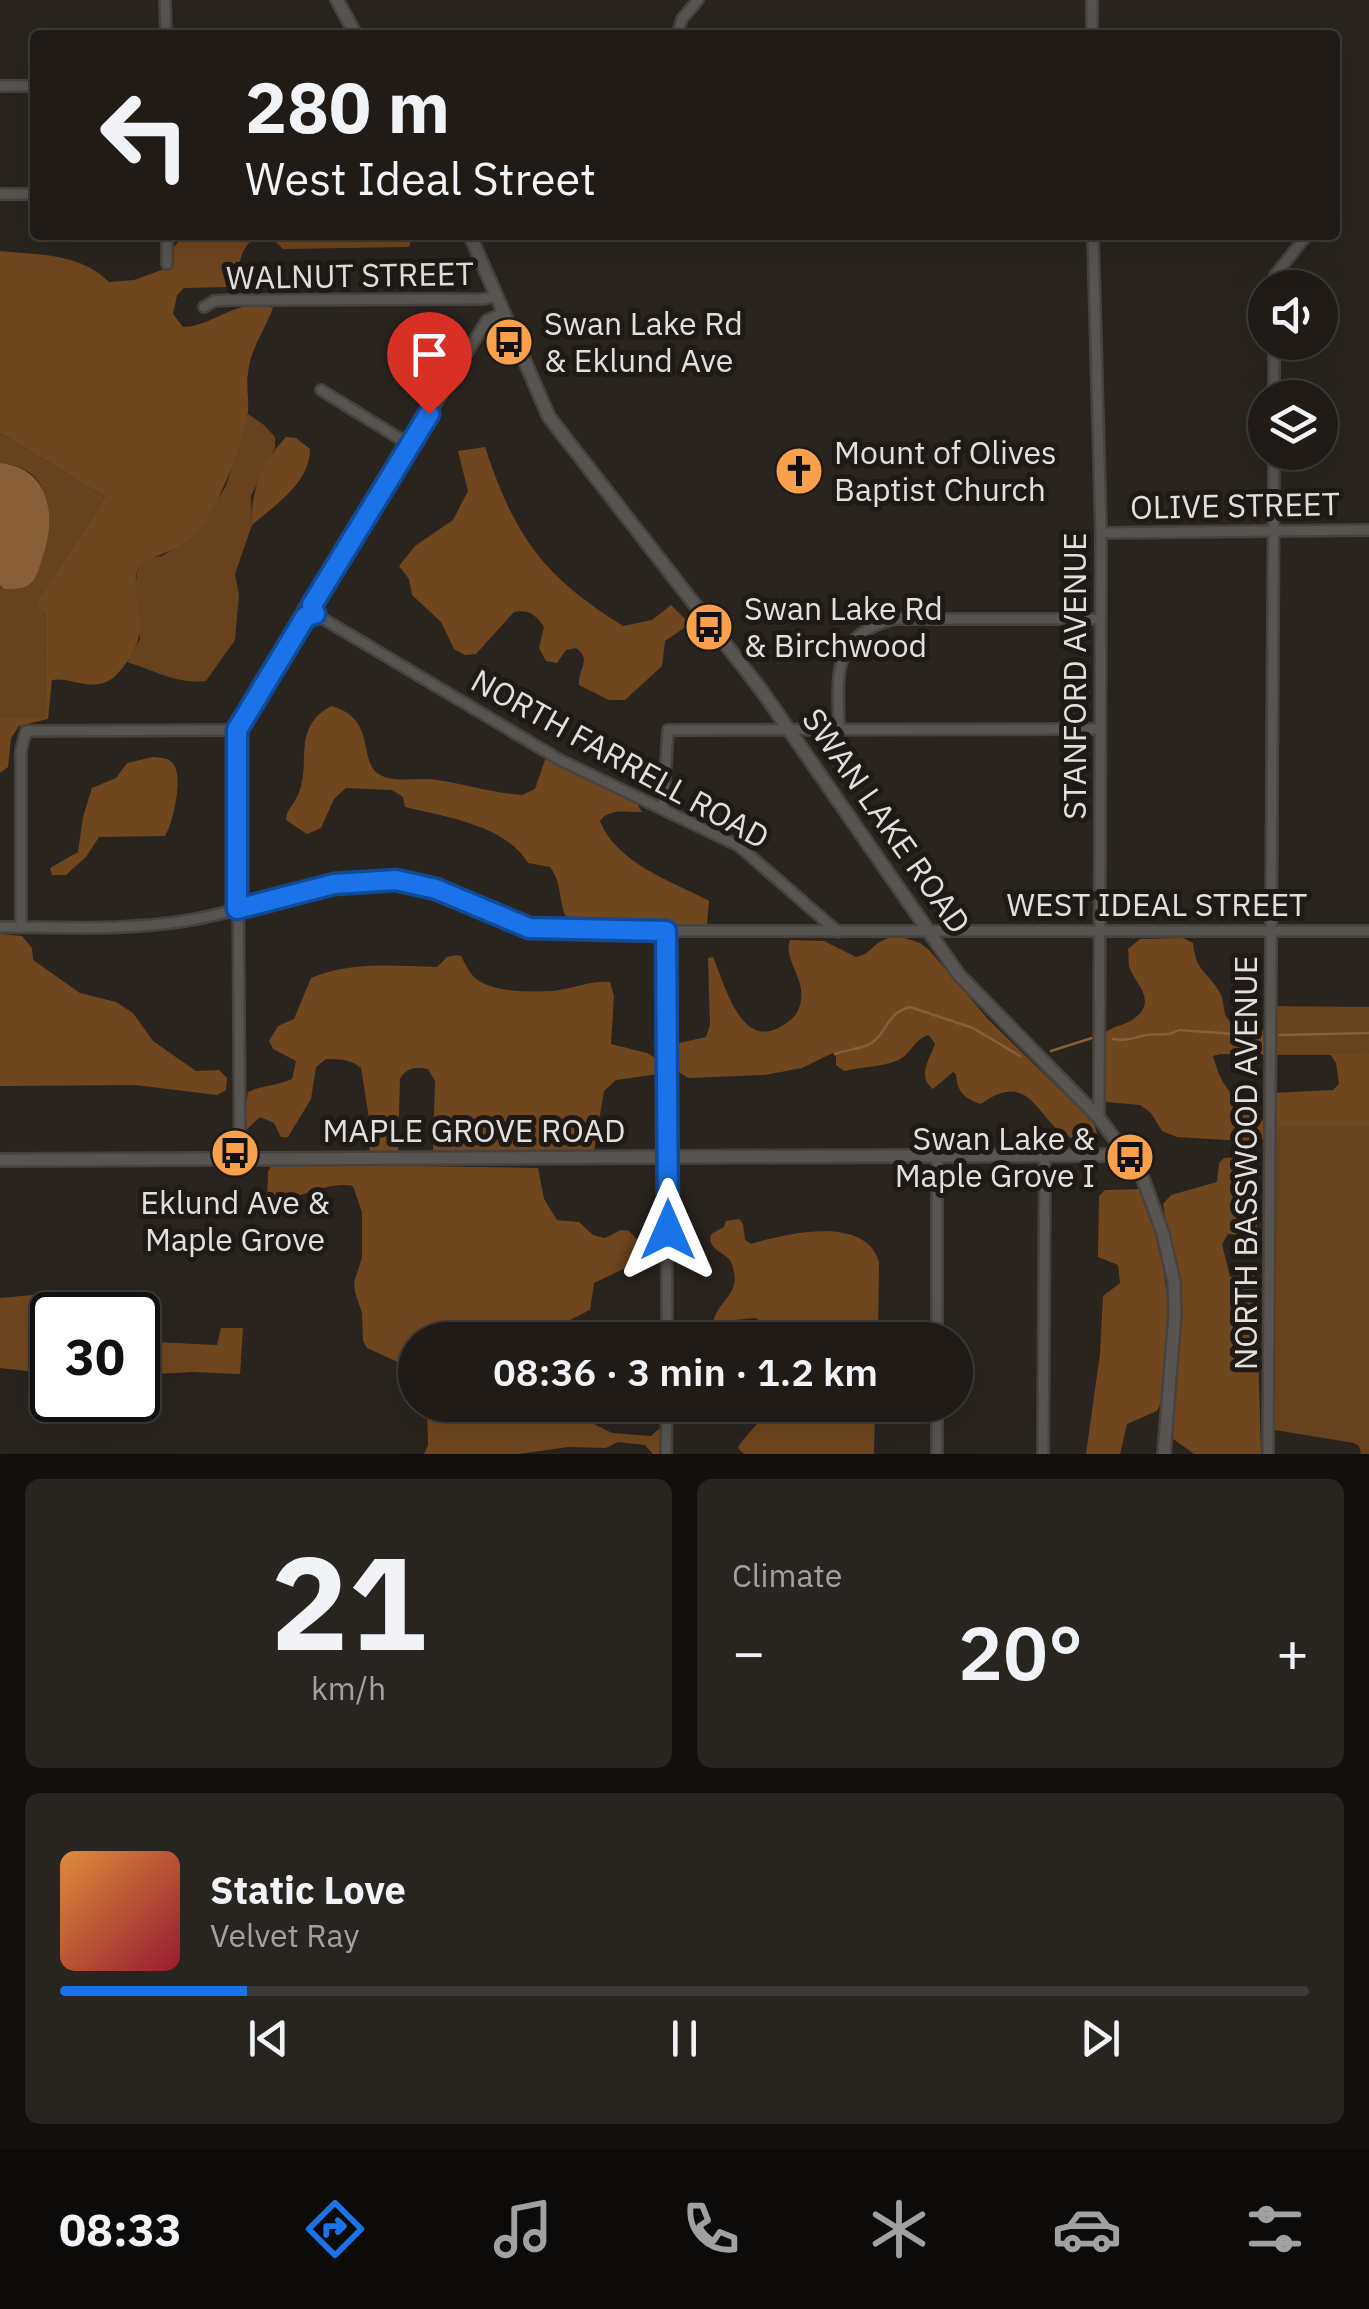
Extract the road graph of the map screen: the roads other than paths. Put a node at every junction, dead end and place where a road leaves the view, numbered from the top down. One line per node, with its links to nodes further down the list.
1 (165, 0): 5 (street)
2 (337, 0): 6 (street)
3 (698, 0): 7 (street)
4 (1092, 0): 8 (street)
5 (166, 30)
6 (353, 30)
7 (679, 30)
8 (1092, 30)
9 (0, 86): 10 (street)
10 (30, 86)
11 (0, 194): 12 (street)
12 (30, 194)
13 (168, 240): 17 (street)
14 (472, 240): 19 (street, SWAN LAKE ROAD)
15 (1092, 240): 27 (street, STANFORD AVENUE)
16 (1302, 240): 18 (street)
17 (167, 264)
18 (1279, 270)
19 (497, 296): 20 (street, WALNUT STREET); 21 (street, SWAN LAKE ROAD)
20 (204, 308)
21 (504, 313): 23 (street); 30 (street, SWAN LAKE ROAD)
22 (321, 390): 23 (street)
23 (410, 445): 28 (street)
24 (1274, 470): 25 (street, NORTH BASSWOOD AVENUE)
25 (1274, 530): 26 (street, OLIVE STREET); 27 (street, OLIVE STREET); 40 (street, NORTH BASSWOOD AVENUE)
26 (1369, 530)
27 (1101, 532): 29 (street, STANFORD AVENUE)
28 (311, 612): 32 (street); 34 (street, NORTH FARRELL ROAD)
29 (1098, 619): 31 (street, STANFORD AVENUE); 33 (street)
30 (789, 728): 33 (street); 34 (street); 38 (street, SWAN LAKE ROAD)
31 (1098, 728): 33 (street); 39 (street, STANFORD AVENUE)
32 (237, 730): 35 (street); 37 (street)
33 (840, 730)
34 (663, 808): 43 (street, NORTH FARRELL ROAD)
35 (237, 909): 37 (street, WEST IDEAL STREET); 41 (street, WEST IDEAL STREET); 50 (street)
36 (0, 927): 37 (street, WEST IDEAL STREET)
37 (20, 927)
38 (927, 930): 39 (street, WEST IDEAL STREET); 43 (street, WEST IDEAL STREET); 44 (street, SWAN LAKE ROAD)
39 (1101, 930): 40 (street, WEST IDEAL STREET); 44 (street, STANFORD AVENUE)
40 (1272, 930): 42 (street, WEST IDEAL STREET); 59 (street, NORTH BASSWOOD AVENUE)
41 (666, 931): 43 (street, WEST IDEAL STREET); 48 (street)
42 (1369, 931)
43 (838, 932)
44 (1099, 1118): 45 (street, SWAN LAKE ROAD)
45 (1128, 1155): 47 (street, MAPLE GROVE ROAD); 58 (street, SWAN LAKE ROAD)
46 (937, 1156): 47 (street, MAPLE GROVE ROAD); 48 (street, MAPLE GROVE ROAD); 52 (street)
47 (1045, 1156): 57 (street)
48 (668, 1158): 50 (street, MAPLE GROVE ROAD); 51 (street)
49 (0, 1160): 50 (street, MAPLE GROVE ROAD)
50 (240, 1160)
51 (667, 1322)
52 (937, 1322)
53 (667, 1422): 55 (street)
54 (937, 1422): 56 (street)
55 (666, 1454)
56 (937, 1454)
57 (1043, 1454)
58 (1164, 1454)
59 (1268, 1454)

